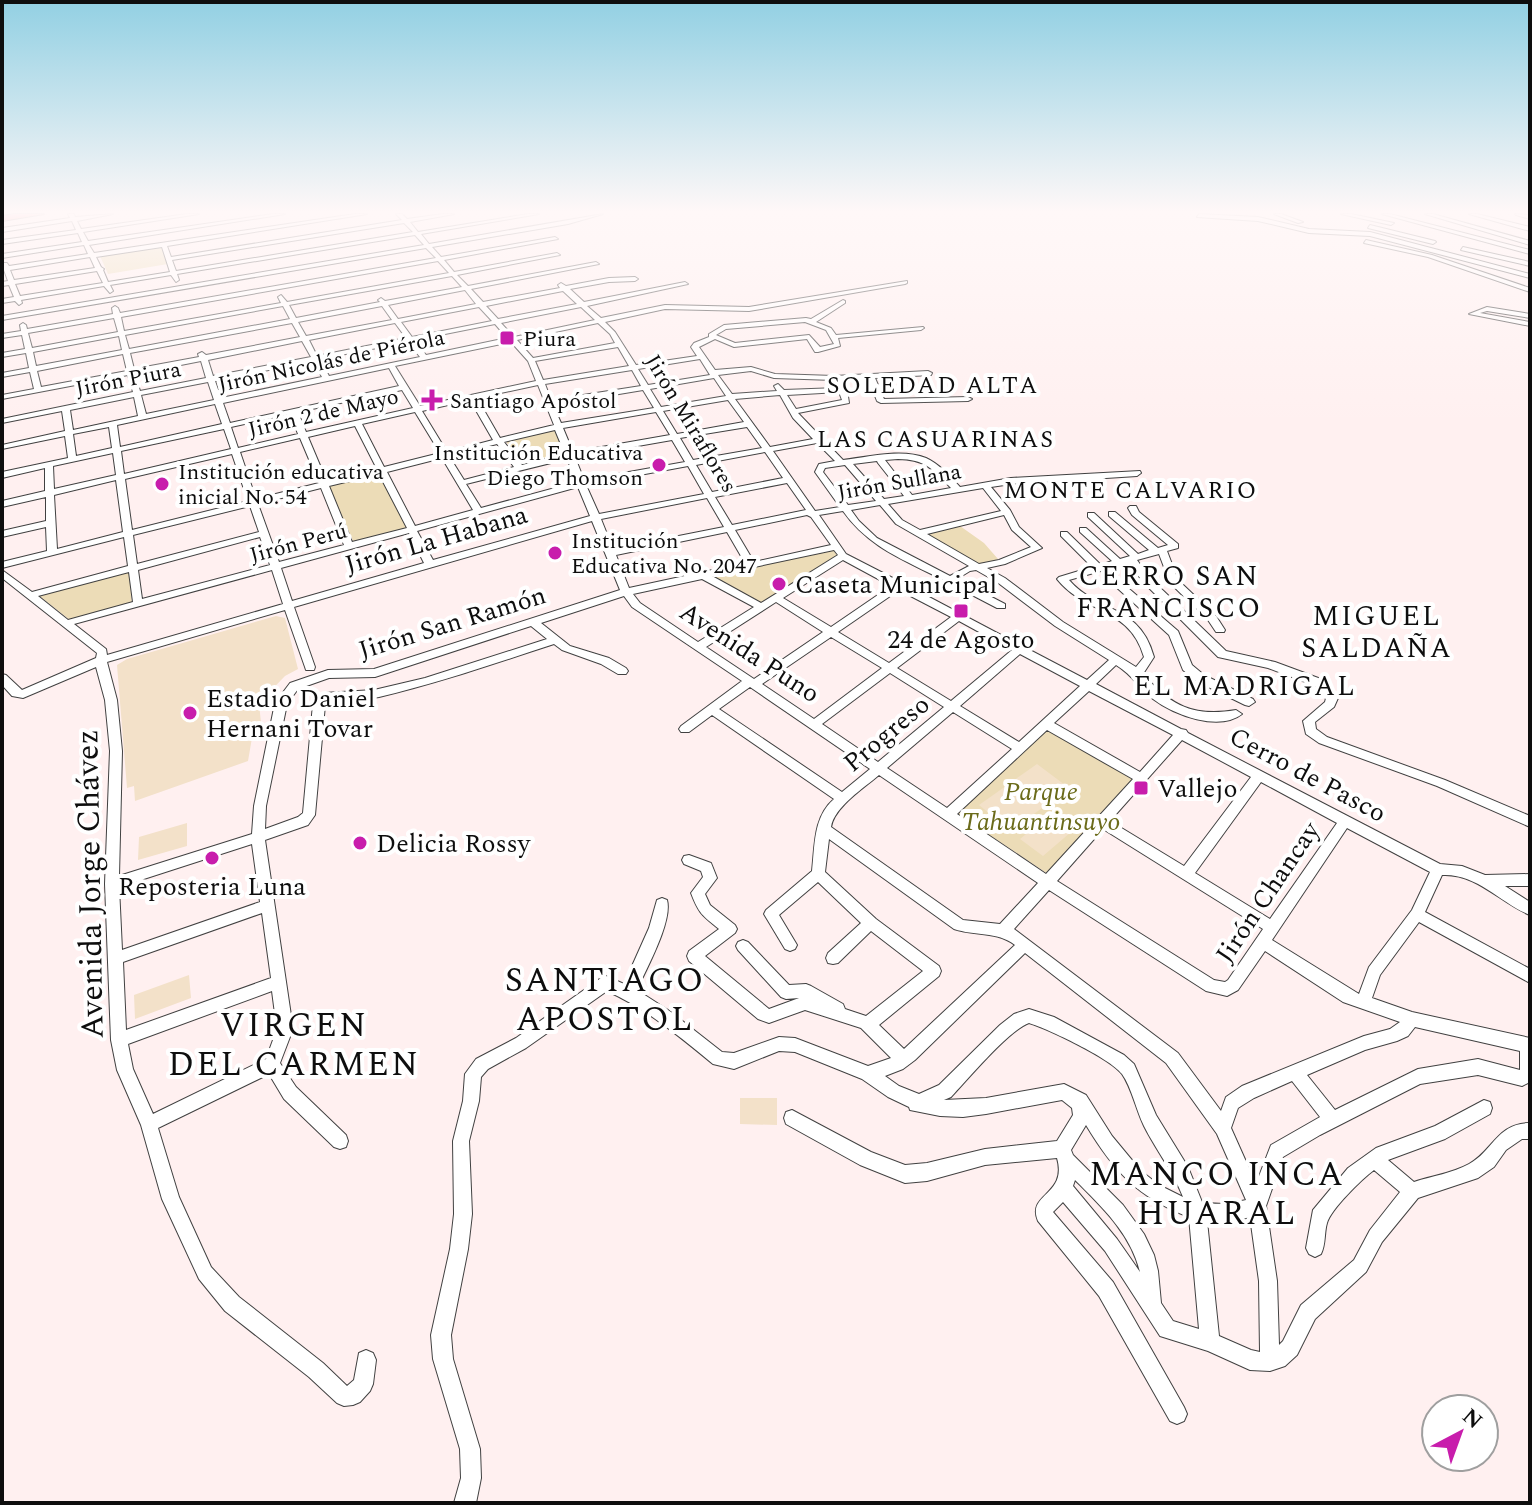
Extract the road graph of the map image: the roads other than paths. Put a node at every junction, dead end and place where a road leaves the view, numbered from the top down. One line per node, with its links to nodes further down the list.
1 (12, 284): 24 (street)
2 (101, 284): 24 (street)
3 (108, 284): 25 (street)
4 (195, 284): 18 (street)
5 (274, 284): 19 (street)
6 (297, 284): 19 (street)
7 (369, 284): 20 (street)
8 (393, 284): 20 (street)
9 (465, 284): 21 (street, Avenida Puno)
10 (491, 284): 21 (street)
11 (560, 284): 22 (street, Jirón Miraflores)
12 (588, 284): 22 (street)
13 (684, 284): 32 (street, Jirón Piura)
14 (892, 284): 42 (street, Jirón Nicolás de Piérola)
15 (1512, 284): 17 (street)
16 (1520, 284): 17 (street)
17 (1517, 286): 23 (street)
18 (179, 287): 25 (street); 28 (street)
19 (276, 288): 28 (street); 29 (street)
20 (372, 288): 29 (street); 30 (street)
21 (469, 288): 30 (street); 31 (street, Avenida Puno)
22 (565, 289): 31 (street); 32 (street, Jirón Miraflores)
23 (1530, 290)
24 (18, 298): 26 (street); 33 (street)
25 (113, 299): 33 (street); 35 (street)
26 (2, 301)
27 (843, 302): 37 (street)
28 (185, 304): 35 (street); 38 (street)
29 (285, 304): 38 (street); 39 (street)
30 (384, 304): 39 (street); 40 (street)
31 (484, 304): 40 (street); 41 (street, Avenida Puno)
32 (582, 304): 41 (street, Jirón Piura); 42 (street, Jirón Miraflores)
33 (21, 314): 36 (street); 45 (street)
34 (1530, 314): 43 (street)
35 (117, 315): 45 (street); 46 (street)
36 (2, 318)
37 (809, 320): 48 (street); 49 (street)
38 (190, 321): 46 (street); 51 (street)
39 (295, 321): 50 (street); 51 (street)
40 (397, 321): 50 (street); 52 (street)
41 (500, 322): 52 (street, Jirón Piura); 53 (street, Avenida Puno)
42 (602, 322): 53 (street, Jirón Nicolás de Piérola); 54 (street, Jirón Miraflores)
43 (1530, 324)
44 (921, 328): 49 (street)
45 (25, 332): 47 (street); 56 (street)
46 (122, 333): 56 (street); 57 (street)
47 (2, 336)
48 (714, 337): 55 (street); 59 (street)
49 (832, 337): 55 (street)
50 (304, 338): 60 (street); 61 (street)
51 (197, 339): 57 (street); 60 (street)
52 (410, 339): 61 (street, Jirón Piura); 62 (street)
53 (516, 340): 62 (street, Jirón Nicolás de Piérola); 63 (street, Avenida Puno)
54 (620, 344): 63 (street); 65 (street, Jirón Miraflores)
55 (734, 345): 67 (street)
56 (29, 350): 58 (street); 66 (street)
57 (126, 352): 66 (street); 68 (street)
58 (2, 355)
59 (702, 357): 65 (street, Jirón 2 de Mayo); 70 (street, Cerro de Pasco)
60 (204, 358): 68 (street); 76 (street)
61 (315, 358): 76 (street, Jirón Piura); 77 (street)
62 (425, 359): 64 (street, Jirón Nicolás de Piérola)
63 (531, 360): 78 (street, Avenida Puno)
64 (391, 365): 77 (street, Jirón Nicolás de Piérola); 80 (street)
65 (634, 368): 78 (street, Jirón 2 de Mayo); 81 (street, Jirón Miraflores)
66 (34, 369): 71 (street); 83 (street)
67 (751, 369): 70 (street); 72 (street)
68 (132, 373): 83 (street); 85 (street)
69 (928, 373): 79 (street)
70 (714, 374): 81 (street); 88 (street, Cerro de Pasco)
71 (2, 375)
72 (774, 376): 75 (street); 84 (street)
73 (893, 376): 74 (street); 79 (street); 91 (street)
74 (867, 377): 75 (street); 91 (street)
75 (839, 378): 82 (street)
76 (211, 379): 85 (street, Jirón Piura); 92 (street)
77 (327, 379): 92 (street, Jirón Nicolás de Piérola)
78 (542, 382): 86 (street, Jirón 2 de Mayo); 93 (street, Avenida Puno)
79 (919, 382): 89 (street)
80 (403, 387): 95 (street); 97 (street)
81 (647, 388): 93 (street); 96 (street, Jirón Miraflores)
82 (843, 390): 84 (street); 98 (street)
83 (38, 391): 87 (street)
84 (781, 391): 88 (street); 98 (street)
85 (137, 395): 94 (street, Jirón Piura); 99 (street)
86 (472, 396): 95 (street, Jirón 2 de Mayo); 110 (street)
87 (2, 397)
88 (730, 397): 96 (street); 103 (street, Cerro de Pasco)
89 (927, 399): 90 (street); 91 (street)
90 (968, 399)
91 (904, 400)
92 (219, 402): 99 (street, Jirón Nicolás de Piérola); 104 (street)
93 (550, 403): 105 (street, Avenida Puno)
94 (66, 408): 100 (street, Jirón Piura); 106 (street)
95 (417, 409): 101 (street, Jirón 2 de Mayo); 115 (street)
96 (659, 410): 105 (street); 108 (street, Jirón Miraflores)
97 (293, 411): 104 (street); 107 (street)
98 (793, 412): 109 (street)
99 (143, 418): 102 (street, Jirón Nicolás de Piérola)
100 (2, 421)
101 (357, 423): 107 (street, Jirón 2 de Mayo); 123 (street)
102 (113, 424): 106 (street, Jirón Nicolás de Piérola); 112 (street)
103 (748, 424): 108 (street); 113 (street, Cerro de Pasco)
104 (227, 425): 112 (street); 114 (street)
105 (560, 426): 110 (street); 116 (street, Avenida Puno)
106 (69, 433): 111 (street, Jirón Nicolás de Piérola); 117 (street)
107 (303, 436): 114 (street, Jirón 2 de Mayo); 130 (street)
108 (675, 436): 116 (street); 119 (street, Jirón Miraflores)
109 (820, 440): 113 (street, Jirón Perú); 120 (street)
110 (499, 441): 115 (street); 122 (street)
111 (2, 447)
112 (119, 449): 117 (street); 126 (street)
113 (767, 449): 119 (street, Jirón Perú); 127 (street, Cerro de Pasco)
114 (236, 451): 126 (street, Jirón 2 de Mayo); 136 (street)
115 (442, 455): 123 (street); 128 (street)
116 (571, 455): 122 (street); 129 (street, Avenida Puno)
117 (72, 459): 121 (street)
118 (881, 461): 120 (street); 132 (street); 135 (street)
119 (691, 463): 129 (street, Jirón Perú); 134 (street, Jirón Miraflores)
120 (844, 463): 138 (street); 140 (street)
121 (49, 465): 125 (street); 133 (street)
122 (519, 467): 128 (street)
123 (382, 470): 130 (street); 149 (street)
124 (1137, 473): 131 (street, Jirón Sullana)
125 (2, 475)
126 (123, 478): 133 (street, Jirón 2 de Mayo); 151 (street)
127 (787, 480): 134 (street, Jirón La Habana); 143 (street, Cerro de Pasco)
128 (461, 483): 141 (street)
129 (582, 483): 141 (street, Jirón Perú); 146 (street, Avenida Puno)
130 (322, 485): 136 (street); 156 (street)
131 (985, 485): 132 (street, Jirón Sullana); 142 (street)
132 (958, 490): 135 (street, Jirón Sullana)
133 (48, 494): 137 (street, Jirón 2 de Mayo); 147 (street)
134 (709, 494): 146 (street, Jirón La Habana); 148 (street, Jirón Miraflores)
135 (911, 499): 138 (street, Jirón Sullana)
136 (254, 502): 151 (street); 152 (street)
137 (2, 504)
138 (882, 504): 140 (street, Jirón Sullana); 153 (street)
139 (1133, 508): 158 (street)
140 (846, 509): 143 (street, Jirón Sullana); 173 (street)
141 (478, 511): 149 (street, Jirón Perú)
142 (1007, 512): 153 (street); 167 (street)
143 (810, 513): 148 (street, Jirón Sullana); 157 (street, Cerro de Pasco)
144 (1112, 514): 158 (street)
145 (1091, 515): 161 (street)
146 (596, 517): 160 (street, Avenida Puno); 163 (street, Jirón La Habana)
147 (50, 523): 154 (street); 159 (street)
148 (729, 528): 160 (street, Jirón Sullana); 165 (street, Jirón Miraflores)
149 (412, 529): 156 (street, Jirón Perú); 163 (street)
150 (1083, 530): 162 (street)
151 (129, 533): 159 (street); 169 (street)
152 (265, 533): 166 (street); 169 (street)
153 (919, 533): 167 (street)
154 (2, 534)
155 (1064, 534): 168 (street)
156 (349, 546): 166 (street, Jirón Perú)
157 (839, 551): 165 (street, Jirón San Ramón); 174 (street, Cerro de Pasco); 178 (street)
158 (1159, 551): 161 (street); 186 (street)
159 (52, 553): 164 (street)
160 (610, 553): 175 (street, Avenida Puno)
161 (1134, 558): 162 (street); 172 (street)
162 (1118, 562): 168 (street)
163 (430, 564): 180 (street, Jirón La Habana)
164 (2, 565)
165 (751, 565): 171 (street, Jirón San Ramón)
166 (277, 566): 179 (street, Jirón Perú); 180 (street)
167 (980, 567): 173 (street); 193 (street)
168 (1098, 567): 197 (street)
169 (133, 568): 176 (street); 179 (street)
170 (2, 573): 176 (street, Avenida Jorge Chávez)
171 (702, 575): 175 (street, Jirón San Ramón); 182 (street)
172 (1146, 579): 202 (street); 218 (street)
173 (948, 580): 177 (street); 181 (street)
174 (899, 585): 177 (street, Cerro de Pasco); 187 (street)
175 (626, 592): 184 (street, Jirón San Ramón); 189 (street, Avenida Puno)
176 (31, 595): 185 (street, Avenida Jorge Chávez)
177 (923, 597): 183 (street, Cerro de Pasco)
178 (776, 598): 182 (street); 187 (street)
179 (138, 604): 185 (street, Jirón Perú)
180 (290, 605): 191 (street, Jirón La Habana); 196 (street)
181 (1001, 606)
182 (761, 607): 189 (street)
183 (959, 616): 190 (street, Cerro de Pasco); 194 (street)
184 (533, 622): 188 (street); 192 (street, Jirón San Ramón)
185 (67, 623): 191 (street, Avenida Jorge Chávez)
186 (1220, 630)
187 (829, 631): 194 (street); 200 (street)
188 (554, 640): 195 (street); 199 (street)
189 (698, 647): 200 (street, Avenida Puno)
190 (1021, 648): 201 (street, Cerro de Pasco); 203 (street, Progreso)
191 (102, 660): 198 (street, Jirón La Habana); 228 (street, Avenida Jorge Chávez)
192 (416, 660): 196 (street, Jirón San Ramón); 199 (street)
193 (1114, 661): 197 (street); 201 (street)
194 (889, 668): 203 (street); 206 (street)
195 (622, 671)
196 (312, 672): 220 (street)
197 (1137, 675): 205 (street)
198 (2, 678)
199 (427, 681): 220 (street)
200 (752, 682): 204 (street); 206 (street, Avenida Puno)
201 (1087, 684): 207 (street); 209 (street, Cerro de Pasco)
202 (1249, 702)
203 (952, 706): 210 (street); 211 (street, Progreso)
204 (712, 710): 208 (street); 214 (street)
205 (1236, 714)
206 (815, 724): 211 (street, Avenida Puno)
207 (1046, 724): 210 (street); 213 (street)
208 (685, 729)
209 (1182, 733): 212 (street, Cerro de Pasco); 213 (street)
210 (1021, 749): 215 (street)
211 (879, 768): 214 (street, Progreso); 215 (street, Avenida Puno)
212 (1259, 775): 216 (street, Cerro de Pasco); 223 (street)
213 (1141, 778): 217 (street)
214 (843, 799): 219 (street, Progreso)
215 (948, 815): 227 (street, Avenida Puno)
216 (1345, 821): 222 (street, Cerro de Pasco); 236 (street, Jirón Chancay)
217 (1101, 822): 223 (street); 227 (street)
218 (1530, 822)
219 (823, 828): 224 (street, Progreso); 237 (street)
220 (258, 837): 228 (street); 232 (street)
221 (689, 860): 250 (street)
222 (1438, 870): 226 (street, Cerro de Pasco); 234 (street)
223 (1187, 873): 236 (street)
224 (818, 874): 235 (street); 239 (street)
225 (1530, 880): 226 (street)
226 (1482, 881): 233 (street, Cerro de Pasco)
227 (1048, 882): 237 (street); 246 (street, Avenida Puno)
228 (112, 884): 243 (street, Avenida Jorge Chávez)
229 (1530, 893): 230 (street)
230 (1530, 900)
231 (662, 904): 247 (street)
232 (267, 905): 243 (street); 245 (street)
233 (1530, 909)
234 (1417, 914): 244 (street); 248 (street)
235 (871, 923): 242 (street); 250 (street)
236 (1272, 927): 238 (street, Jirón Chancay)
237 (1004, 930): 241 (street)
238 (1263, 942): 246 (street, Jirón Chancay); 248 (street)
239 (790, 945)
240 (743, 946): 250 (street)
241 (1023, 946): 253 (street); 263 (street)
242 (833, 958)
243 (114, 959): 251 (street, Avenida Jorge Chávez)
244 (1530, 976)
245 (279, 982): 251 (street); 254 (street)
246 (1227, 989)
247 (628, 993): 256 (street); 278 (street)
248 (1363, 1002): 249 (street)
249 (1412, 1019): 252 (street); 255 (street)
250 (860, 1021): 253 (street)
251 (119, 1040): 262 (street, Avenida Jorge Chávez)
252 (1530, 1045): 261 (street)
253 (903, 1059): 256 (street)
254 (272, 1064): 262 (street); 265 (street)
255 (1295, 1072): 261 (street); 263 (street)
256 (868, 1074): 258 (street)
257 (1080, 1101): 258 (street); 266 (street); 271 (street)
258 (916, 1104): 271 (street)
259 (1484, 1108): 267 (street)
260 (792, 1118): 266 (street)
261 (1332, 1120): 270 (street)
262 (149, 1124): 275 (street, Avenida Jorge Chávez)
263 (1223, 1128): 270 (street)
264 (1530, 1131): 269 (street)
265 (340, 1141)
266 (1064, 1151): 268 (street); 273 (street)
267 (1375, 1160): 269 (street); 272 (street)
268 (1065, 1190): 273 (street); 277 (street)
269 (1412, 1191): 276 (street)
270 (1257, 1206): 271 (street); 276 (street)
271 (1197, 1212): 274 (street)
272 (1315, 1248)
273 (1152, 1305): 274 (street)
274 (1210, 1342): 276 (street)
275 (366, 1360)
276 (1270, 1361)
277 (1177, 1414)
278 (465, 1503)

